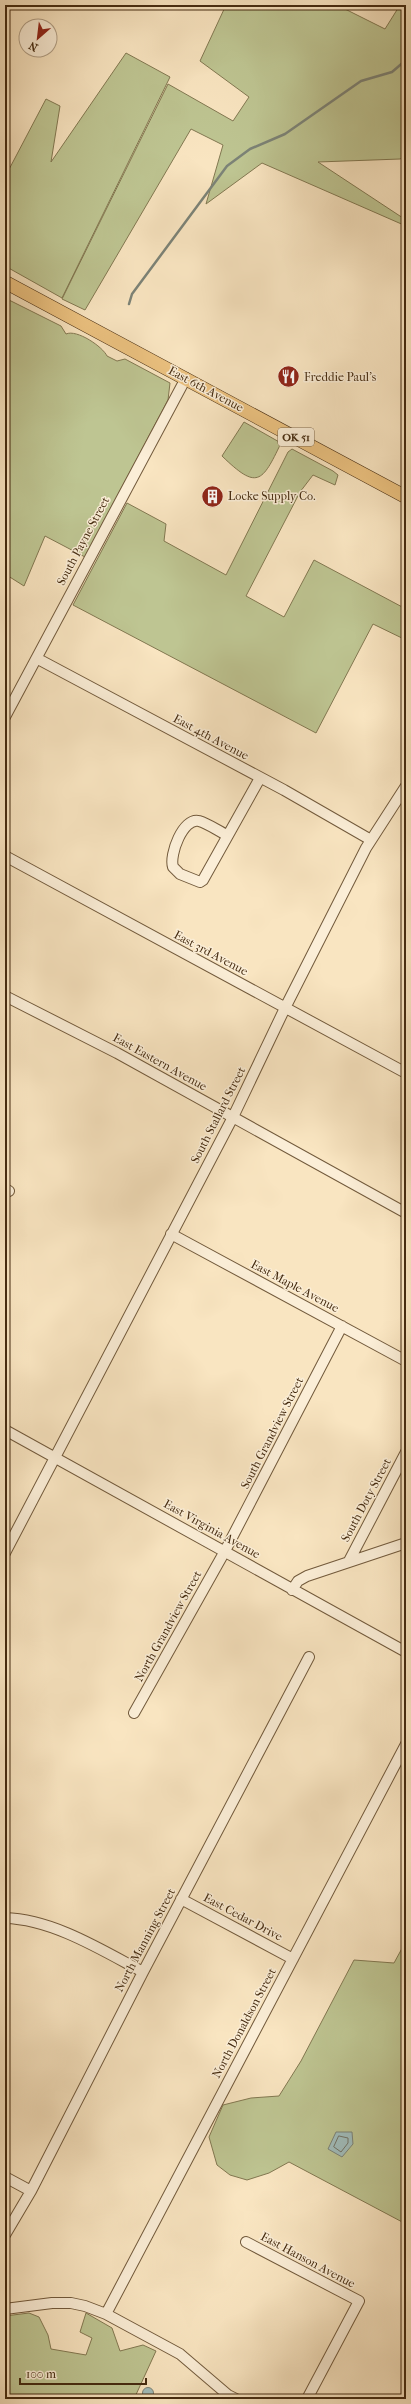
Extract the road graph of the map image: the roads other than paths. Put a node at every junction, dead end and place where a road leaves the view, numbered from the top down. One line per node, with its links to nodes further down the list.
1 (5, 282): 2 (main road, East 6th Avenue / OK 51)
2 (186, 378): 3 (main road, East 6th Avenue / OK 51); 4 (street, South Payne Street)
3 (406, 497)
4 (38, 658): 5 (street, South Payne Street); 6 (street, East 4th Avenue)
5 (5, 716)
6 (260, 778): 8 (street); 9 (street, East 4th Avenue)
7 (406, 786): 9 (street, South Stallard Street)
8 (227, 835): 8 (street)
9 (371, 840): 12 (street, South Stallard Street)
10 (5, 856): 12 (street, East 3rd Avenue)
11 (5, 996): 14 (street, East Eastern Avenue)
12 (285, 1008): 13 (street, East 3rd Avenue); 14 (street, South Stallard Street)
13 (406, 1072)
14 (233, 1117): 15 (street, East Eastern Avenue); 16 (street, South Stallard Street)
15 (406, 1213)
16 (171, 1234): 17 (street, East Maple Avenue); 21 (street, South Stallard Street)
17 (342, 1326): 18 (street, East Maple Avenue); 23 (street, South Grandview Street)
18 (406, 1361)
19 (5, 1430): 21 (street, East Virginia Avenue)
20 (406, 1452): 25 (street, South Doty Street)
21 (55, 1456): 23 (street, East Virginia Avenue); 24 (street, South Stallard Street)
22 (406, 1544): 25 (street)
23 (225, 1551): 26 (street, East Virginia Avenue); 29 (street, North Grandview Street)
24 (5, 1553)
25 (349, 1561): 26 (street)
26 (292, 1590): 27 (street, East Virginia Avenue)
27 (406, 1652)
28 (309, 1657): 31 (street, North Manning Street)
29 (134, 1713)
30 (406, 1744): 33 (street, North Donaldson Street)
31 (181, 1899): 33 (street, East Cedar Drive); 34 (street, North Manning Street)
32 (5, 1918): 34 (street)
33 (293, 1959): 40 (street, North Donaldson Street)
34 (142, 1972): 36 (street, North Manning Street)
35 (5, 2177): 36 (street)
36 (31, 2191): 37 (street, North Manning Street)
37 (5, 2235)
38 (246, 2242): 42 (street, East Hanson Avenue)
39 (5, 2309): 40 (street)
40 (106, 2314): 41 (street)
41 (236, 2399)
42 (307, 2399)

